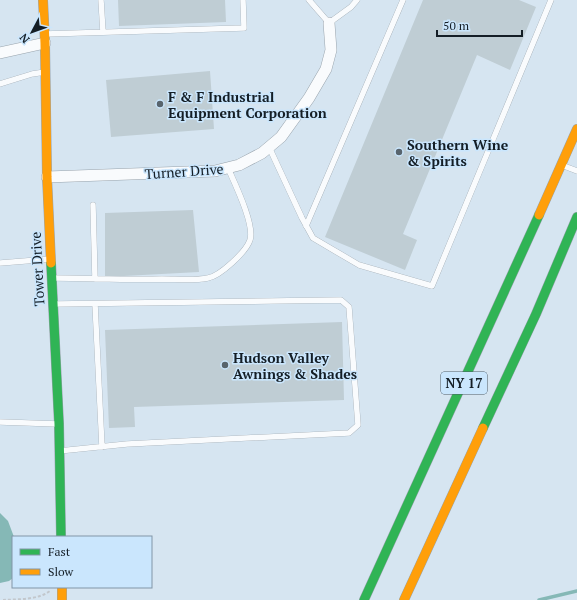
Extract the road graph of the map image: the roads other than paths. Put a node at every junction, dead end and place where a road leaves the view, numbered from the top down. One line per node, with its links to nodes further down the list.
1 (43, 0): 10 (main road, Tower Drive)
2 (101, 0): 9 (lane)
3 (243, 0): 9 (lane)
4 (309, 0): 8 (lane)
5 (357, 0): 8 (lane)
6 (402, 0): 22 (lane)
7 (552, 0): 22 (lane)
8 (328, 24): 15 (street, Turner Drive)
9 (103, 32): 10 (lane)
10 (45, 38): 11 (street); 12 (main road, Tower Drive)
11 (0, 53)
12 (46, 72): 13 (lane); 19 (main road, Tower Drive)
13 (0, 84)
14 (577, 129): 16 (main road, NY 17)
15 (269, 147): 17 (street, Turner Drive); 22 (lane)
16 (562, 165): 18 (lane); 36 (main road, NY 17)
17 (228, 168): 19 (street, Turner Drive); 26 (lane)
18 (577, 171)
19 (47, 177): 23 (main road, Tower Drive)
20 (93, 205): 26 (lane)
21 (577, 217): 37 (main road, NY 17)
22 (306, 226)
23 (51, 259): 24 (lane); 25 (main road, Tower Drive)
24 (0, 263)
25 (52, 278): 26 (lane); 27 (main road, Tower Drive)
26 (95, 279)
27 (53, 304): 28 (lane); 30 (main road, Tower Drive)
28 (95, 304): 31 (lane); 31 (lane)
29 (0, 422): 30 (lane)
30 (59, 424): 32 (main road, Tower Drive)
31 (102, 447): 32 (lane)
32 (59, 451): 33 (main road, Tower Drive)
33 (61, 536)
34 (62, 588): 35 (main road)
35 (62, 600)
36 (364, 600)
37 (404, 600)

